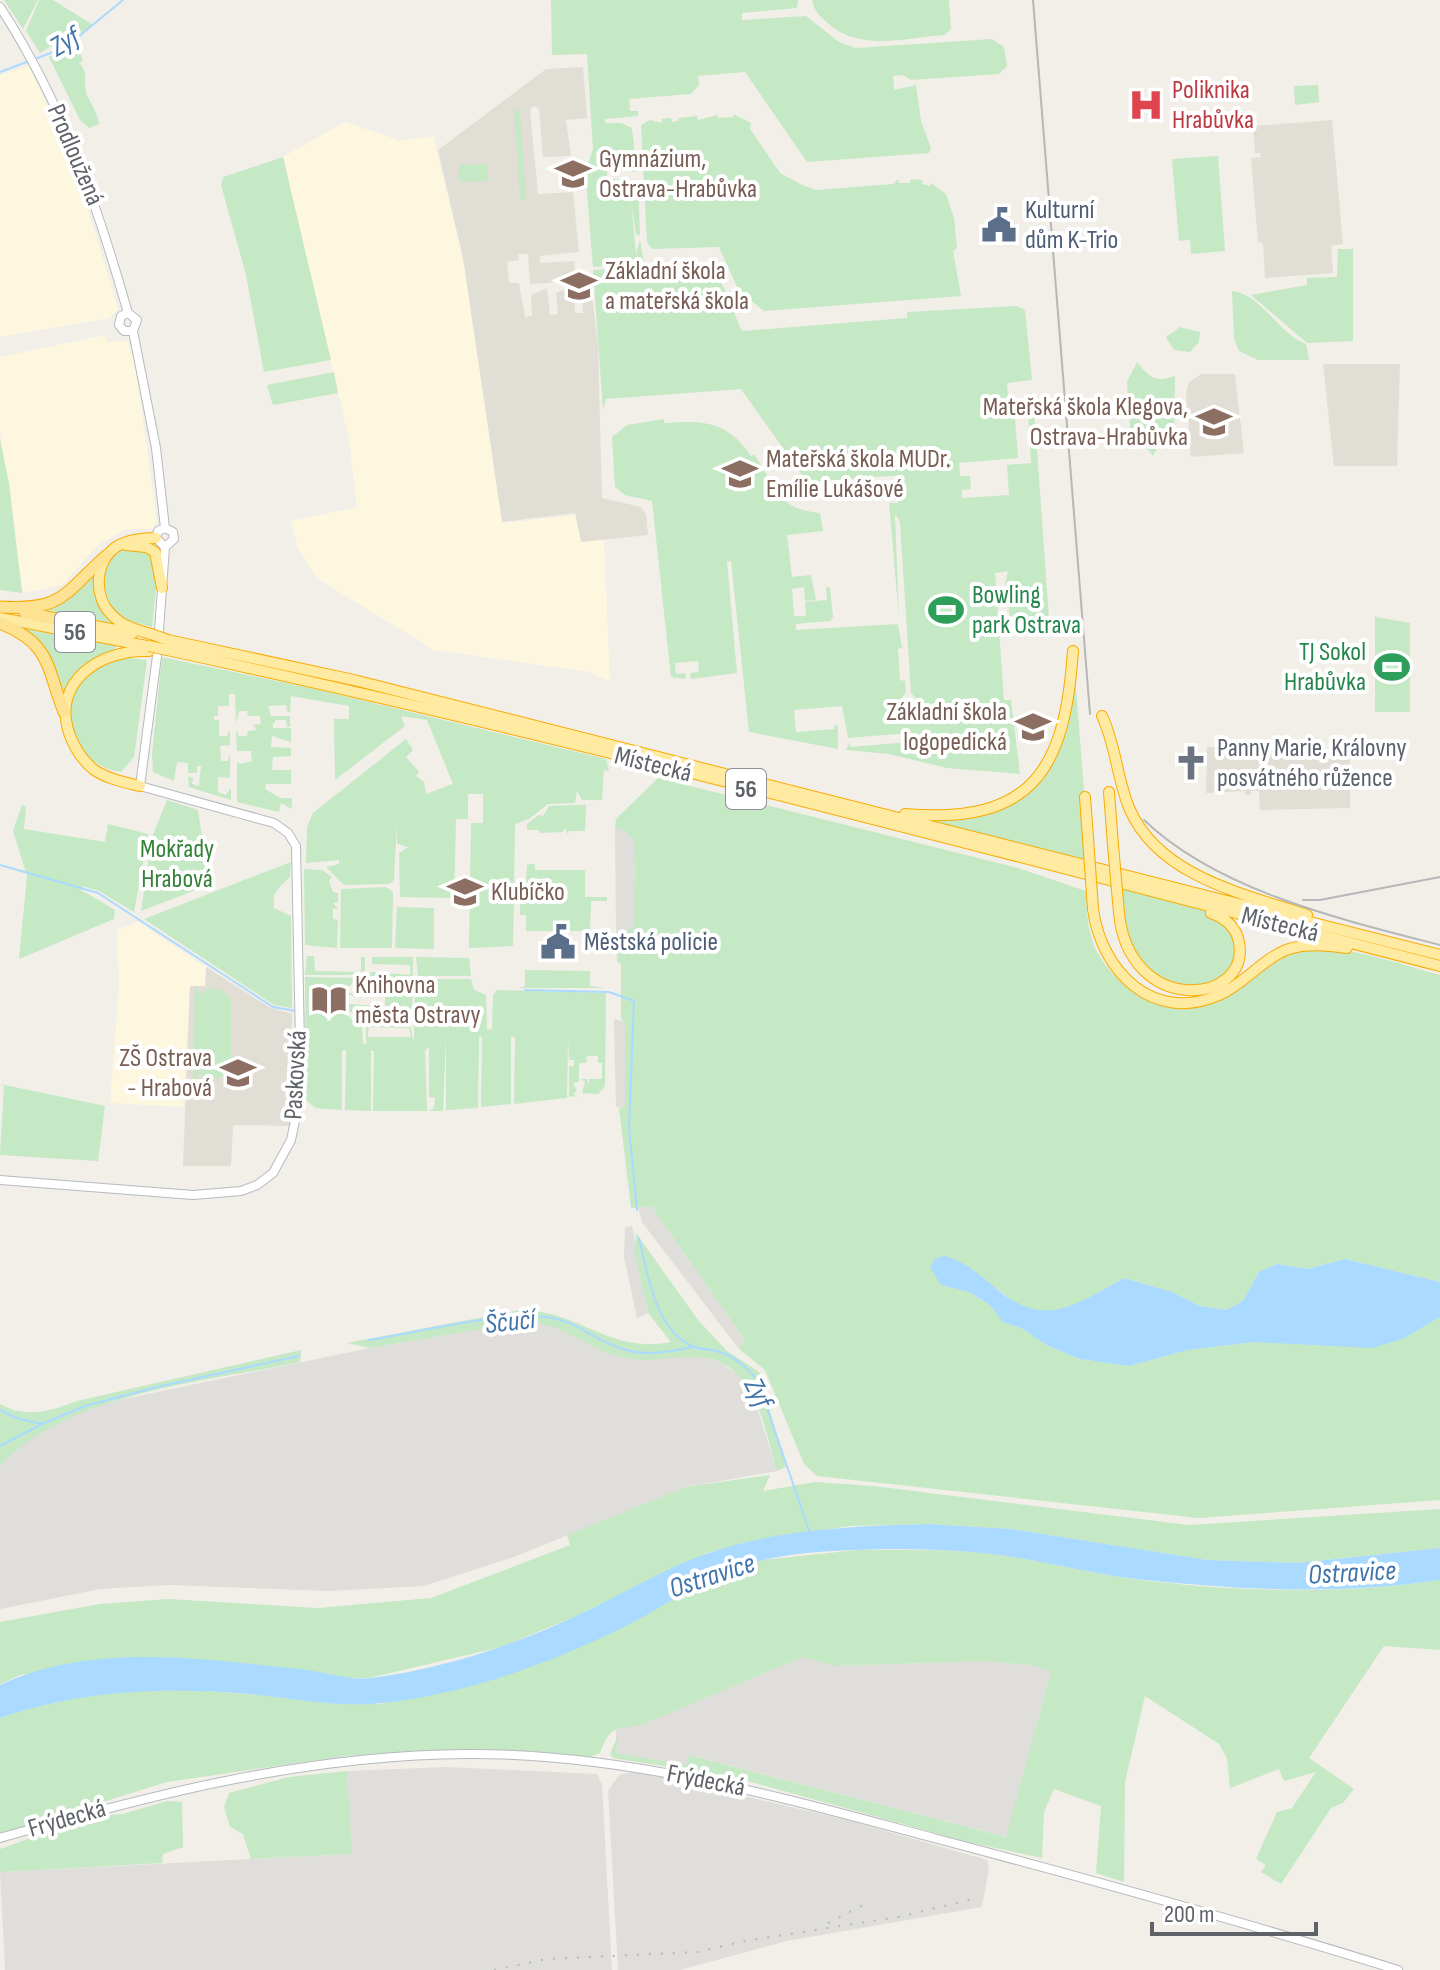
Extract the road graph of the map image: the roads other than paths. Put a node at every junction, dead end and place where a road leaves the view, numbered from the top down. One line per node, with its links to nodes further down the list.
1 (0, 7): 2 (main road, Prodloužená)
2 (128, 313): 3 (main road); 3 (main road)
3 (133, 331): 4 (main road)
4 (165, 528): 5 (main road); 7 (main road)
5 (156, 538): 6 (highway); 7 (main road)
6 (120, 544): 8 (highway); 9 (highway)
7 (165, 547): 9 (main road)
8 (107, 555): 10 (highway); 13 (highway)
9 (162, 588): 13 (main road)
10 (0, 608): 12 (highway, Místecká)
11 (0, 621): 13 (highway, Místecká / 56); 15 (highway)
12 (84, 624): 13 (highway, Místecká / 56)
13 (157, 644): 15 (highway); 17 (main road); 20 (highway, Místecká / 56); 21 (highway, Místecká / 56)
14 (1073, 651): 20 (highway, 56)
15 (64, 712): 17 (highway)
16 (1102, 716): 22 (highway, 56)
17 (140, 786): 25 (main road, Paskovská)
18 (1109, 792): 21 (highway, 56, bridge)
19 (1085, 797): 22 (highway, 56, bridge)
20 (874, 812): 22 (highway, Místecká / 56)
21 (1140, 890): 22 (highway, Místecká / 56)
22 (1381, 945): 23 (highway, Místecká / 56); 24 (highway, Místecká / 56)
23 (1440, 955)
24 (1440, 966)
25 (0, 1180)
26 (0, 1838): 27 (main road, Frýdecká)
27 (1398, 1970)

